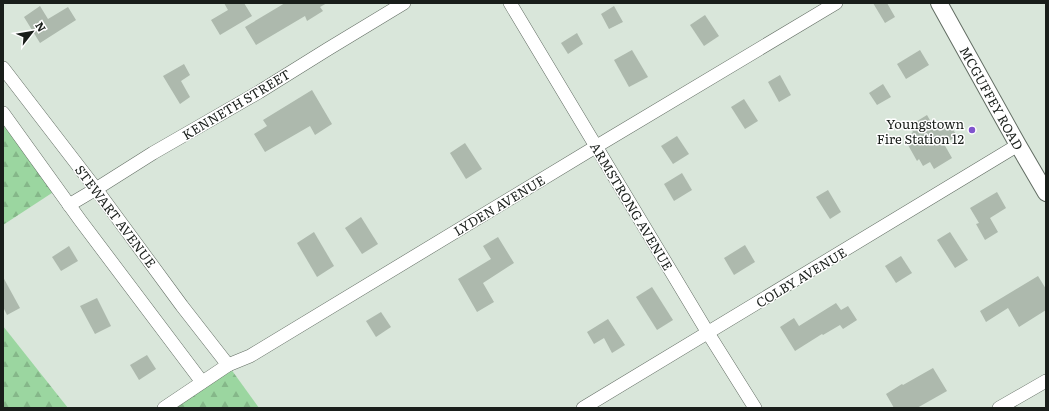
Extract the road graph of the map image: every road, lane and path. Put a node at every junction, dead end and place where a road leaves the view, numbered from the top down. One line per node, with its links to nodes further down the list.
1 (404, 3): 9 (street, KENNETH STREET)
2 (510, 3): 8 (street, ARMSTRONG AVENUE)
3 (836, 3): 8 (street, LYDEN AVENUE)
4 (939, 3): 7 (street, MCGUFFEY ROAD)
5 (3, 68): 9 (street, STEWART AVENUE)
6 (3, 113): 11 (street)
7 (1018, 145): 10 (street, MCGUFFEY ROAD); 12 (street, COLBY AVENUE)
8 (597, 146): 12 (street, ARMSTRONG AVENUE); 13 (street, LYDEN AVENUE)
9 (96, 189): 11 (street, KENNETH STREET); 13 (street, STEWART AVENUE)
10 (1046, 193)
11 (69, 204): 15 (street)
12 (708, 333): 17 (street, COLBY AVENUE); 18 (street, ARMSTRONG AVENUE)
13 (228, 365): 15 (street, LYDEN AVENUE)
14 (1046, 381): 19 (street)
15 (202, 382): 16 (street, LYDEN AVENUE)
16 (164, 408)
17 (583, 408)
18 (755, 408)
19 (999, 408)

